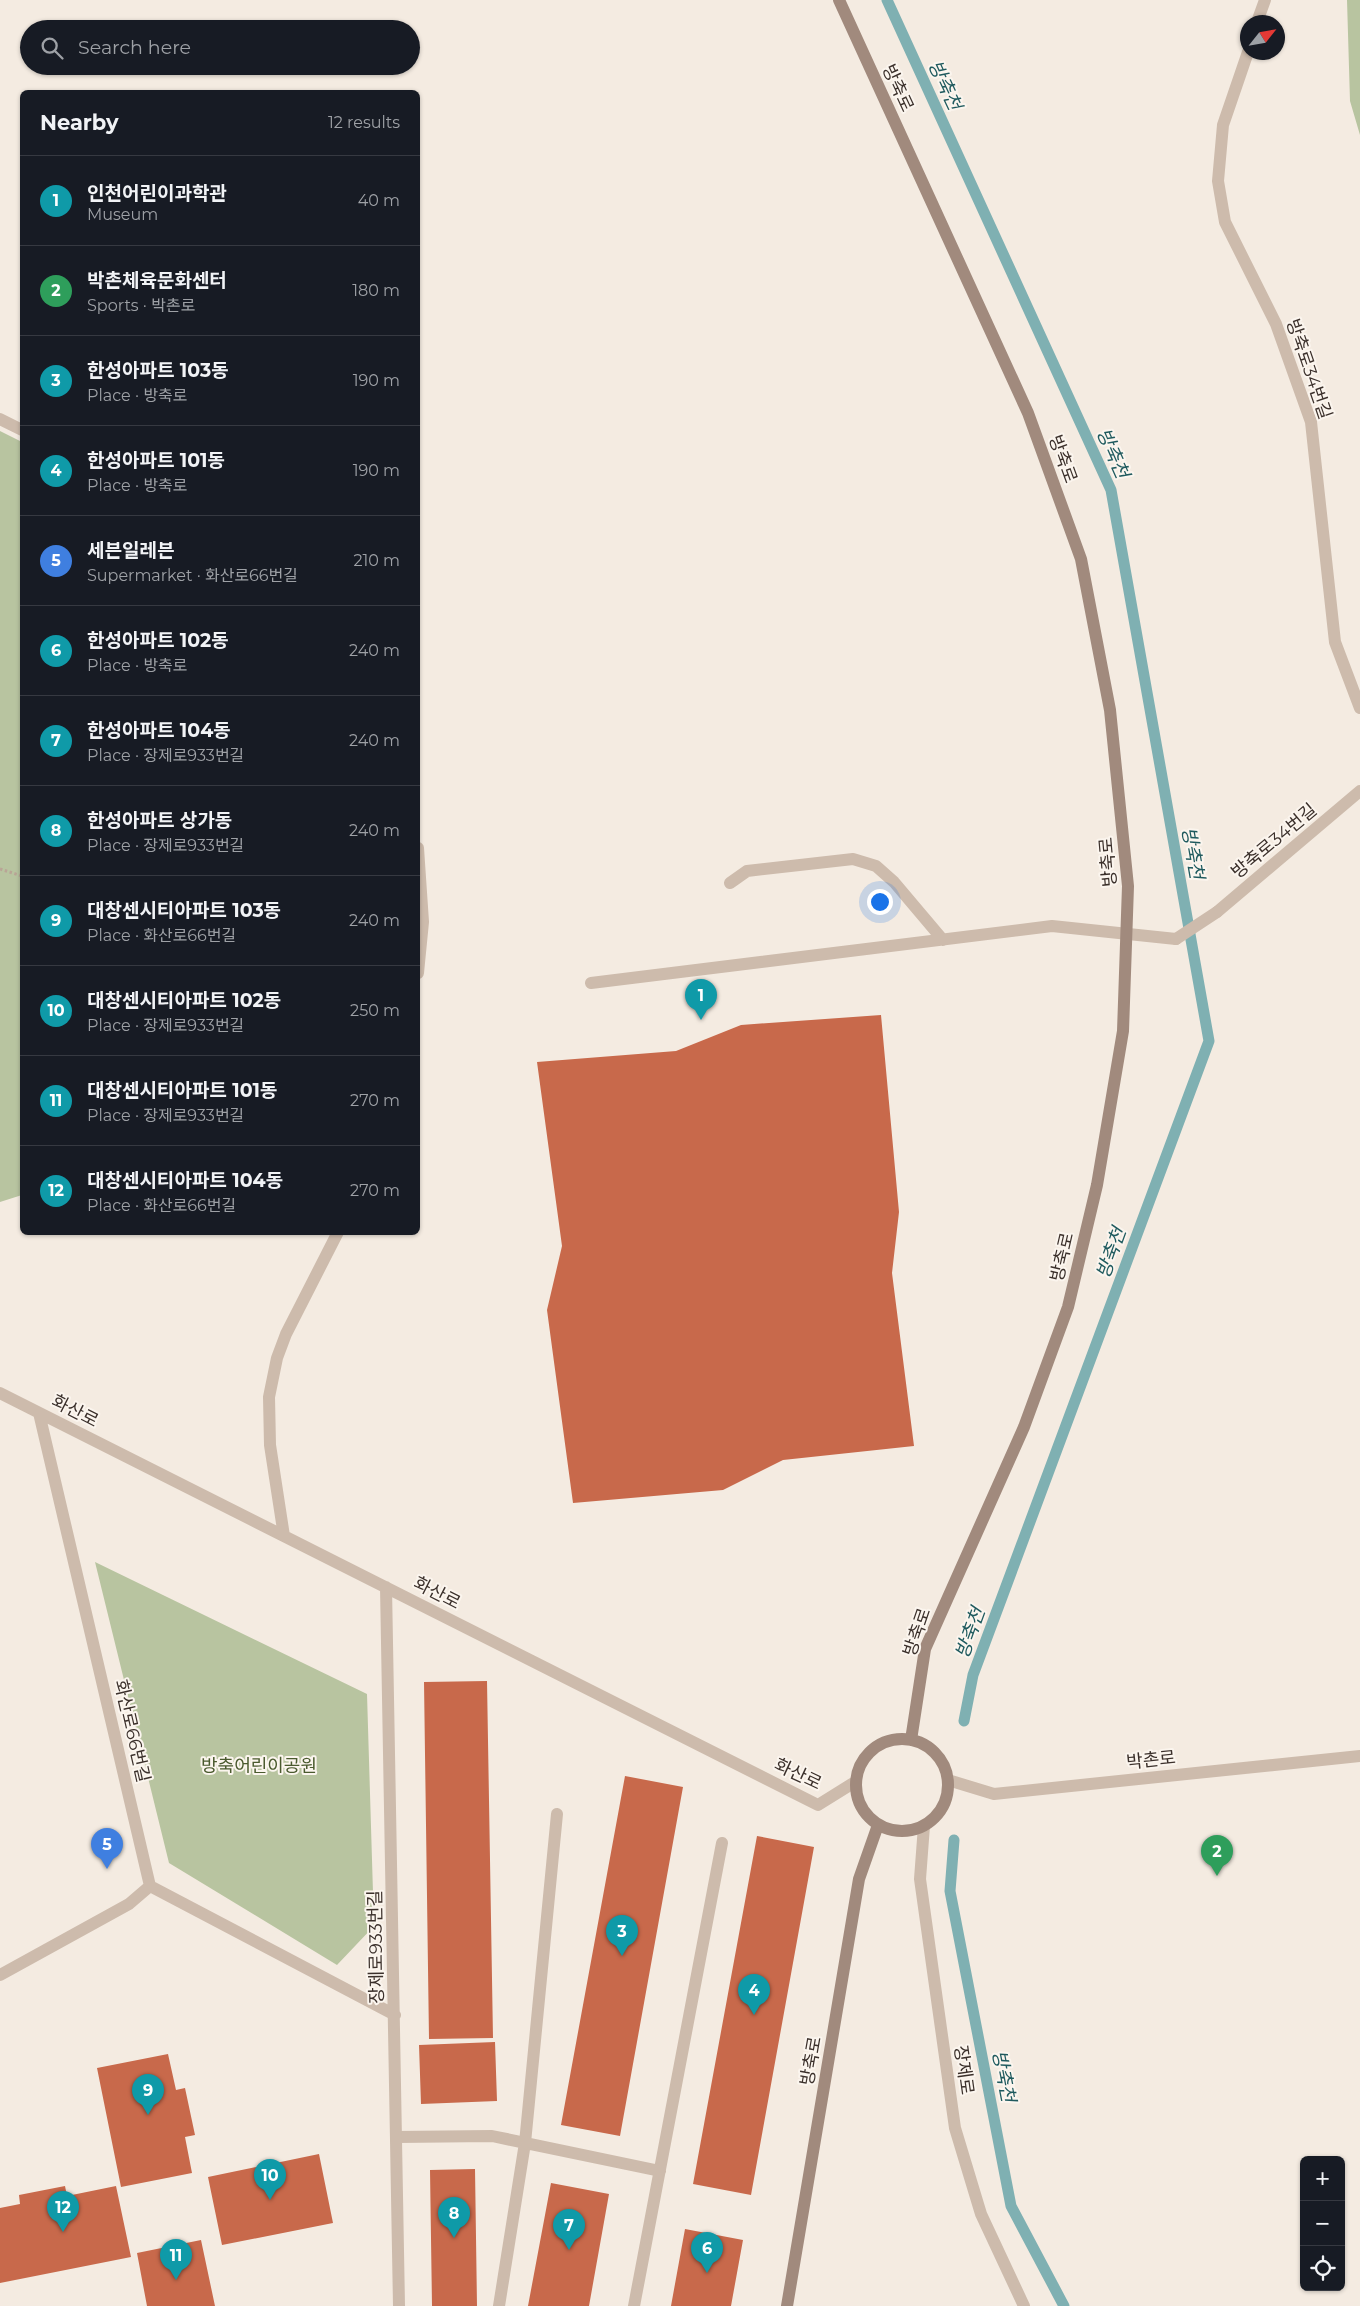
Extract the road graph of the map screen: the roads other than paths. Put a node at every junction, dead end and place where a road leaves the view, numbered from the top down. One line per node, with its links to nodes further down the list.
1 (839, 0): 11 (street, 방축로)
2 (1264, 0): 3 (street)
3 (1260, 15)
4 (1245, 60): 7 (street, 방축로34번길)
5 (0, 419): 6 (street)
6 (20, 429)
7 (1360, 708)
8 (1360, 791): 11 (street, 방축로34번길)
9 (420, 878): 13 (street)
10 (730, 883): 12 (street)
11 (1126, 934): 12 (street, 방축로34번길); 20 (street, 방축로)
12 (943, 940): 14 (street, 방축로34번길)
13 (420, 953)
14 (591, 983)
15 (336, 1235): 18 (street)
16 (0, 1393): 17 (street, 화산로)
17 (39, 1413): 18 (street, 화산로); 28 (street, 화산로66번길)
18 (284, 1536): 19 (street, 화산로)
19 (386, 1587): 23 (street, 화산로); 30 (street, 장제로933번길)
20 (911, 1740): 22 (street); 23 (street)
21 (1360, 1756): 22 (street, 박촌로)
22 (948, 1780): 26 (street)
23 (855, 1782): 25 (street)
24 (557, 1814): 32 (street)
25 (878, 1825): 26 (street); 37 (street, 방축로)
26 (924, 1826): 38 (street, 장제로)
27 (722, 1843): 33 (street)
28 (150, 1886): 29 (street); 30 (street)
29 (0, 1974)
30 (395, 2016): 31 (street, 장제로933번길)
31 (396, 2137): 32 (street); 34 (street, 장제로933번길)
32 (525, 2143): 33 (street); 35 (street)
33 (660, 2171): 36 (street)
34 (399, 2306)
35 (499, 2306)
36 (634, 2306)
37 (787, 2306)
38 (1024, 2306)

